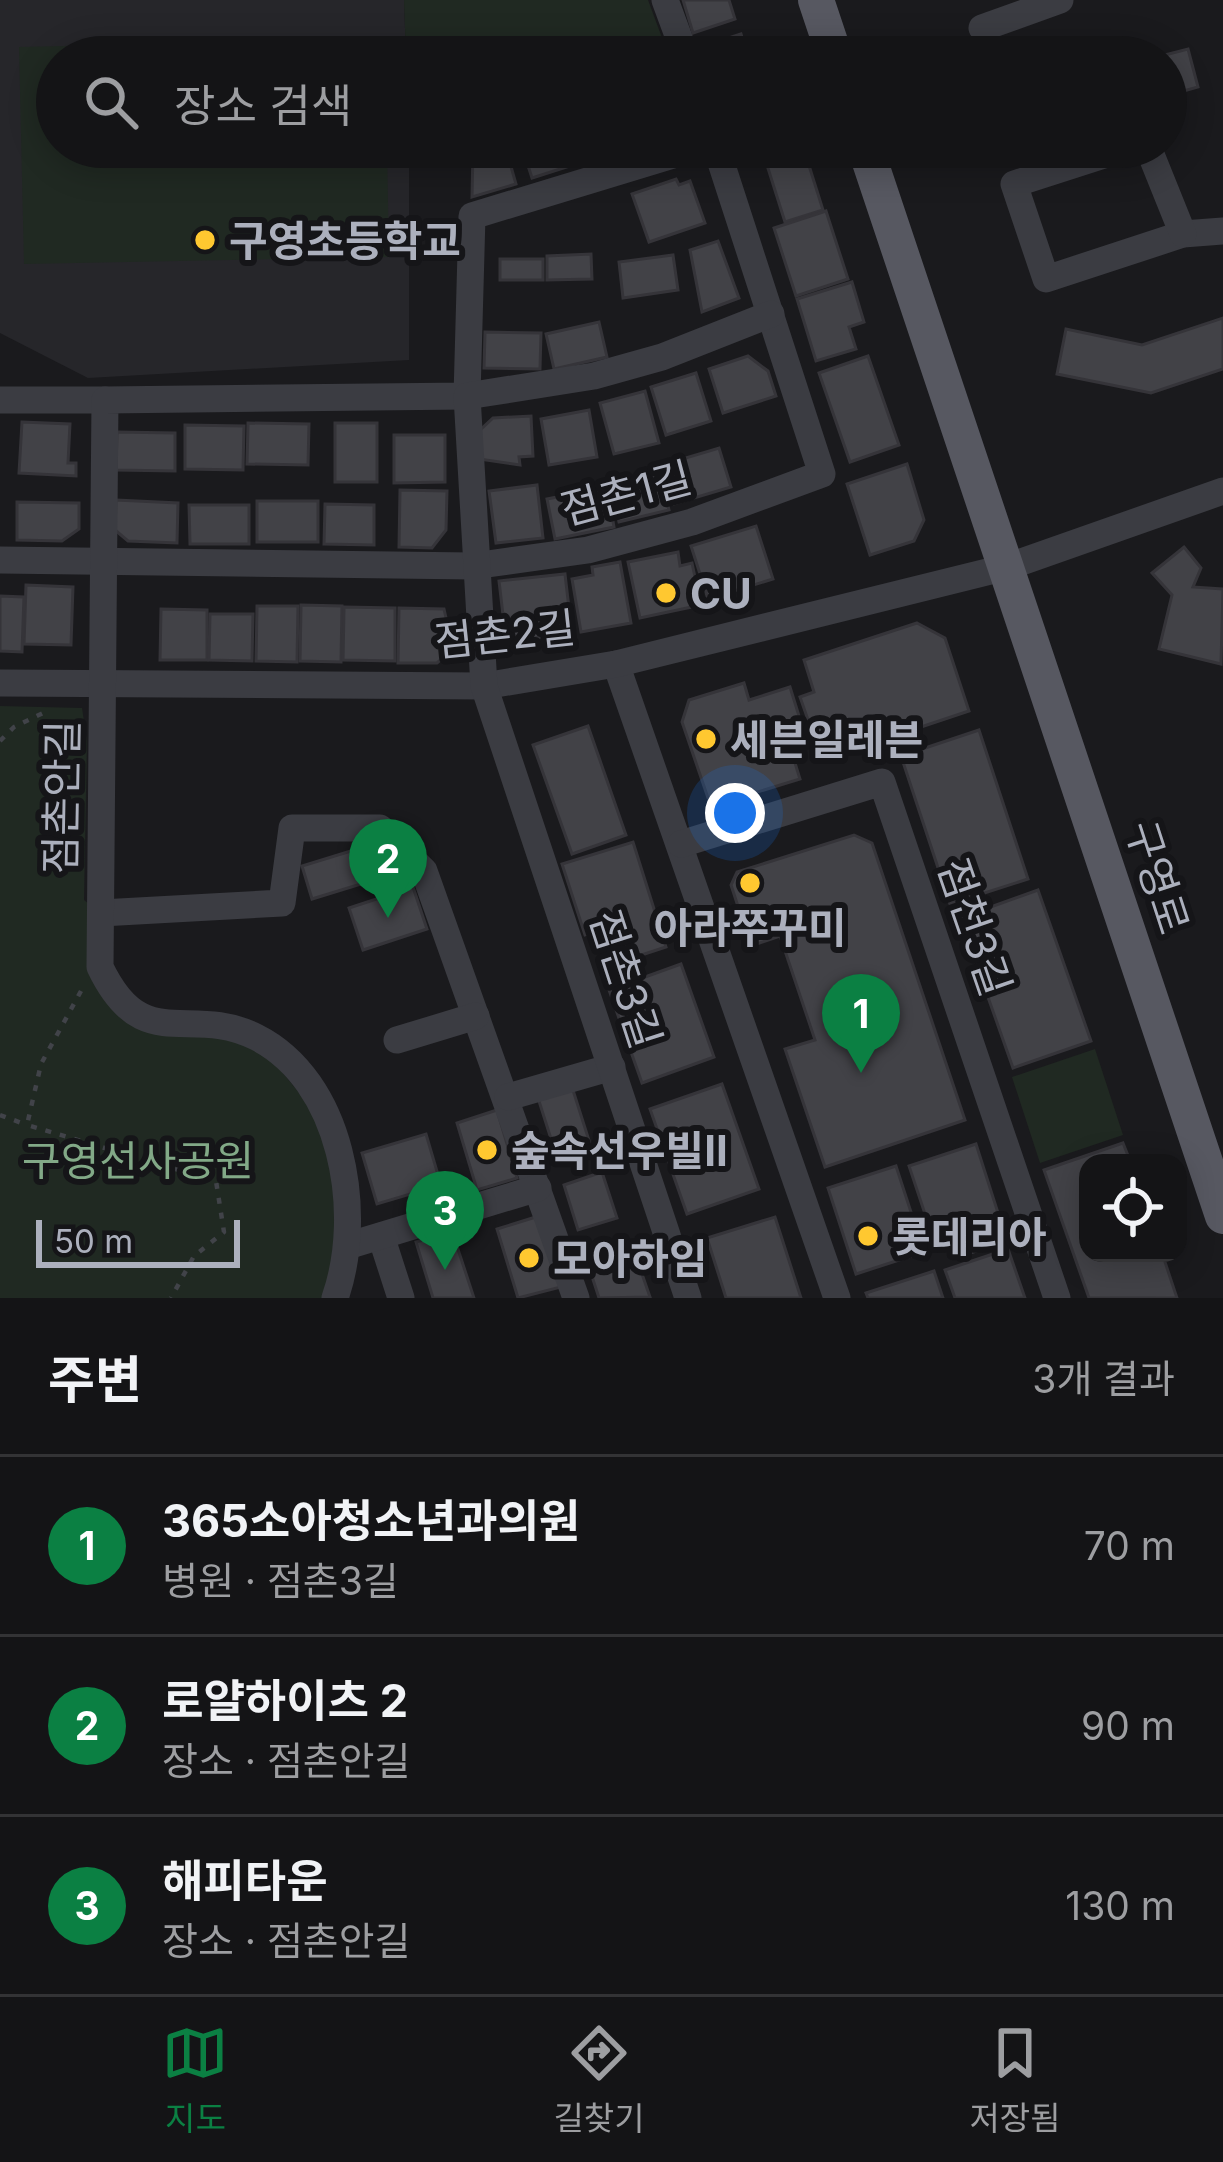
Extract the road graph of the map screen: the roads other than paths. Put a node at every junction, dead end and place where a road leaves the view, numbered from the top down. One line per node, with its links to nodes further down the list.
1 (664, 0): 5 (street)
2 (816, 0): 6 (main road)
3 (1060, 0): 4 (street)
4 (982, 28)
5 (678, 36)
6 (828, 36)
7 (630, 168): 15 (street)
8 (723, 168): 14 (street, 점촌1길)
9 (873, 168): 22 (main road, 구영로)
10 (1064, 168): 13 (street)
11 (1157, 168): 13 (street)
12 (1223, 231): 13 (street)
13 (1183, 233)
14 (771, 314): 15 (street); 21 (street, 점촌1길)
15 (466, 396): 17 (street); 21 (street, 점촌3길)
16 (0, 400): 17 (street)
17 (104, 400): 20 (street)
18 (1223, 491): 22 (street)
19 (0, 560): 20 (street, 점촌1길)
20 (100, 561): 21 (street, 점촌1길); 25 (street, 점촌안길)
21 (473, 566): 26 (street, 점촌3길)
22 (1007, 567): 23 (street, 점촌2길); 34 (main road, 구영로)
23 (616, 664): 26 (street, 점촌2길); 27 (street)
24 (0, 683): 25 (street, 점촌2길)
25 (104, 683): 26 (street, 점촌2길); 28 (street, 점촌안길)
26 (484, 686): 31 (street, 점촌3길)
27 (681, 844): 41 (street); 42 (street, 점천3길)
28 (101, 913): 29 (street, 점촌안길); 36 (street, 점촌안길)
29 (476, 1016): 30 (street); 32 (street, 점촌안길)
30 (397, 1040)
31 (612, 1067): 32 (street); 40 (street, 점촌3길)
32 (508, 1097): 33 (street, 점촌안길)
33 (538, 1188): 35 (street); 39 (street, 점촌안길)
34 (1223, 1216)
35 (381, 1236): 36 (street); 38 (street)
36 (346, 1246): 37 (street, 점촌안길)
37 (335, 1298)
38 (401, 1298)
39 (576, 1298)
40 (688, 1298)
41 (837, 1298)
42 (1057, 1298)

